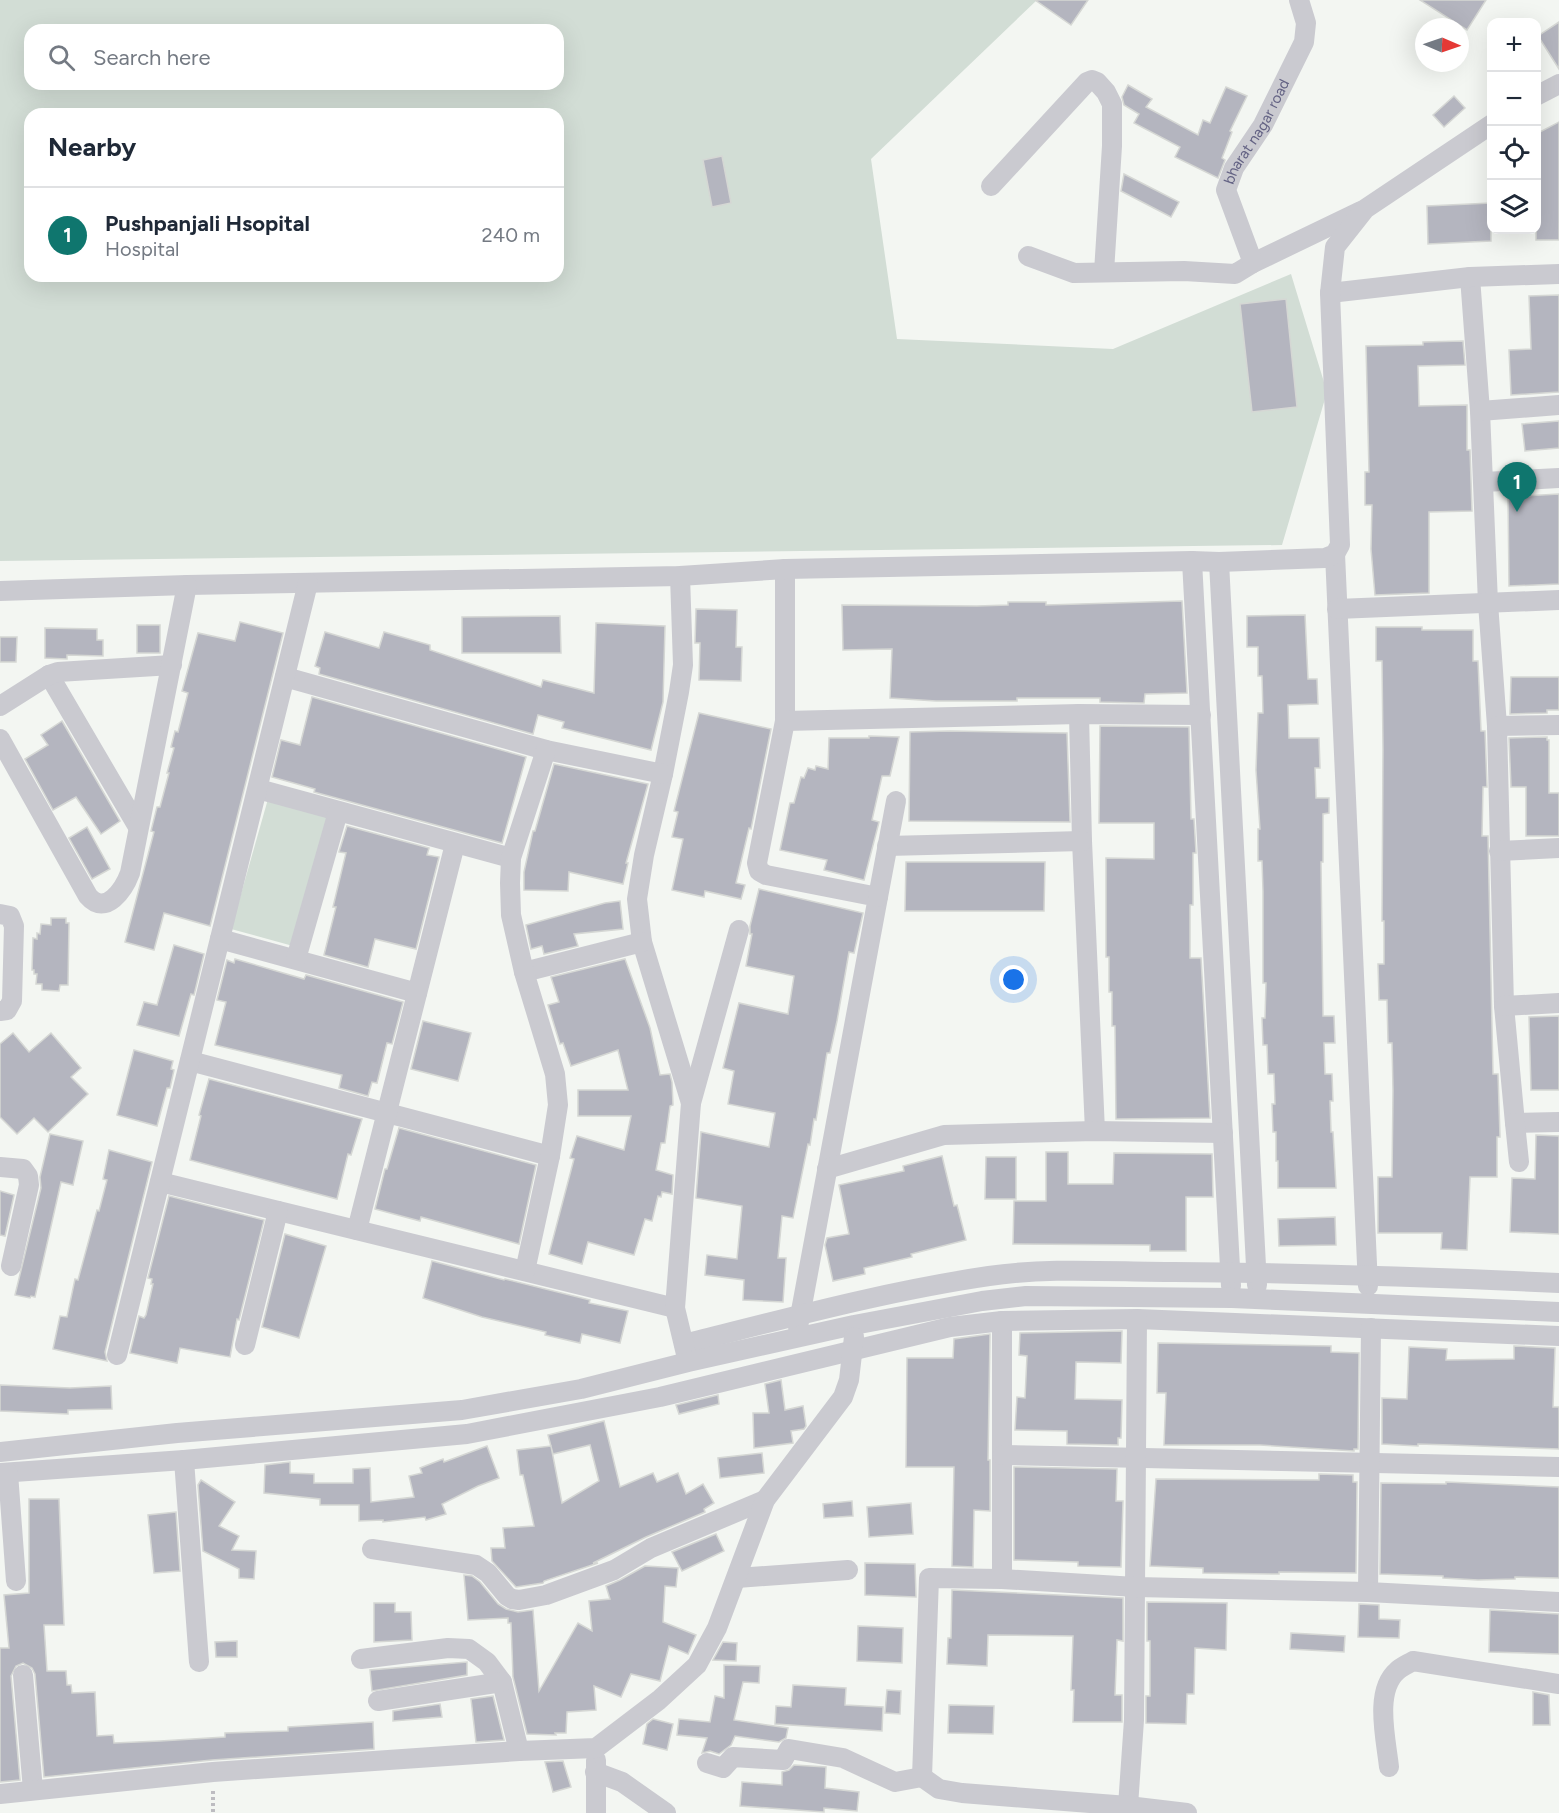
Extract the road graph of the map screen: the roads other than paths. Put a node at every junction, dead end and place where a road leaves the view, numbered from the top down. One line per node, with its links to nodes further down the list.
1 (1300, 0): 8 (street, bharat nagar road)
2 (1559, 84): 3 (street)
3 (1541, 93)
4 (1488, 126): 6 (street)
5 (991, 186): 9 (street)
6 (1365, 209): 8 (street); 12 (street)
7 (1028, 256): 9 (street)
8 (1253, 263): 9 (street)
9 (1104, 272)
10 (1559, 274): 11 (street)
11 (1470, 277): 12 (street); 14 (street)
12 (1330, 292): 17 (street)
13 (1559, 405): 14 (street)
14 (1480, 411): 16 (street)
15 (1559, 478): 16 (street)
16 (1484, 482): 26 (street)
17 (1335, 554): 19 (street); 27 (street)
18 (1192, 561): 19 (street); 20 (street); 33 (street)
19 (1219, 562): 78 (street)
20 (785, 568): 21 (street); 34 (street)
21 (680, 576): 22 (street); 39 (street)
22 (308, 583): 23 (street); 30 (street)
23 (187, 585): 24 (street); 28 (street)
24 (0, 591)
25 (1559, 600): 26 (street)
26 (1488, 603): 27 (street); 36 (street)
27 (1336, 609): 79 (street)
28 (172, 665): 29 (street); 43 (street)
29 (49, 675): 31 (street); 43 (street)
30 (285, 677): 38 (street); 40 (street)
31 (0, 706)
32 (1079, 714): 33 (street); 34 (street); 44 (street)
33 (1201, 715): 67 (street)
34 (785, 721): 50 (street)
35 (1559, 725): 36 (street)
36 (1497, 726): 48 (street)
37 (0, 739): 43 (street)
38 (546, 750): 39 (street); 49 (street)
39 (663, 774): 54 (street)
40 (258, 789): 42 (street); 53 (street)
41 (896, 801): 46 (street)
42 (338, 812): 45 (street); 55 (street)
43 (138, 827)
44 (1082, 841): 46 (street); 66 (street)
45 (455, 844): 49 (street); 57 (street)
46 (887, 846): 50 (street)
47 (1559, 849): 48 (street)
48 (1499, 851): 59 (street)
49 (511, 858): 56 (street)
50 (878, 897): 71 (street)
51 (0, 914): 60 (street)
52 (739, 930): 62 (street)
53 (220, 939): 55 (street); 61 (street)
54 (642, 942): 56 (street); 62 (street)
55 (296, 959): 57 (street)
56 (524, 972): 68 (street)
57 (417, 993): 63 (street)
58 (1559, 1003): 59 (street)
59 (1504, 1006): 65 (street)
60 (0, 1011)
61 (190, 1061): 63 (street); 72 (street)
62 (691, 1103): 84 (street)
63 (387, 1113): 68 (street); 74 (street)
64 (1559, 1122): 65 (street)
65 (1515, 1123): 69 (street)
66 (1095, 1131): 67 (street); 71 (street)
67 (1223, 1133): 77 (street)
68 (550, 1156): 76 (street)
69 (1519, 1162)
70 (0, 1167): 75 (street)
71 (827, 1168): 86 (street)
72 (160, 1182): 73 (street); 98 (street)
73 (278, 1211): 74 (street); 95 (street)
74 (357, 1230): 76 (street)
75 (11, 1266)
76 (525, 1271): 84 (street)
77 (1230, 1273): 78 (street); 81 (street); 86 (street)
78 (1257, 1273): 79 (street); 82 (street)
79 (1366, 1275): 80 (street); 83 (street)
80 (1559, 1283)
81 (1232, 1298): 82 (street); 89 (street); 91 (street)
82 (1258, 1299): 83 (street); 90 (street)
83 (1371, 1303): 85 (street)
84 (675, 1308): 97 (street)
85 (1559, 1312)
86 (800, 1316): 94 (street); 97 (street)
87 (1137, 1319): 88 (street); 89 (street); 102 (street)
88 (1002, 1321): 96 (street); 101 (street)
89 (1233, 1322): 90 (street)
90 (1259, 1324): 92 (street)
91 (854, 1325): 94 (street); 96 (street)
92 (1371, 1328): 93 (street); 104 (street)
93 (1559, 1336)
94 (796, 1337): 97 (street)
95 (245, 1345)
96 (853, 1349): 99 (street); 107 (street)
97 (686, 1353): 99 (street); 100 (street)
98 (117, 1355)
99 (694, 1389): 103 (street)
100 (0, 1452)
101 (1003, 1455): 102 (street); 111 (street)
102 (1137, 1457): 104 (street); 113 (street)
103 (184, 1460): 106 (street); 117 (street)
104 (1370, 1464): 105 (street); 114 (street)
105 (1559, 1467)
106 (4, 1473): 112 (street)
107 (765, 1500): 108 (street); 110 (street)
108 (372, 1550)
109 (848, 1570): 110 (street)
110 (736, 1578): 122 (street)
111 (1002, 1579): 113 (street); 127 (street)
112 (16, 1581)
113 (1136, 1587): 114 (street); 130 (street)
114 (1368, 1592): 115 (street)
115 (1559, 1602)
116 (361, 1659): 119 (street)
117 (199, 1662)
118 (23, 1676): 128 (street)
119 (502, 1682): 121 (street); 123 (street)
120 (1559, 1684): 125 (street)
121 (378, 1701)
122 (596, 1748): 123 (street); 126 (street)
123 (519, 1750): 128 (street)
124 (707, 1763): 127 (street)
125 (1389, 1767)
126 (595, 1772): 131 (street); 132 (street)
127 (922, 1777): 130 (street)
128 (33, 1790): 129 (street)
129 (0, 1794)
130 (1128, 1806): 133 (street)
131 (596, 1813)
132 (666, 1813)
133 (1187, 1813)

